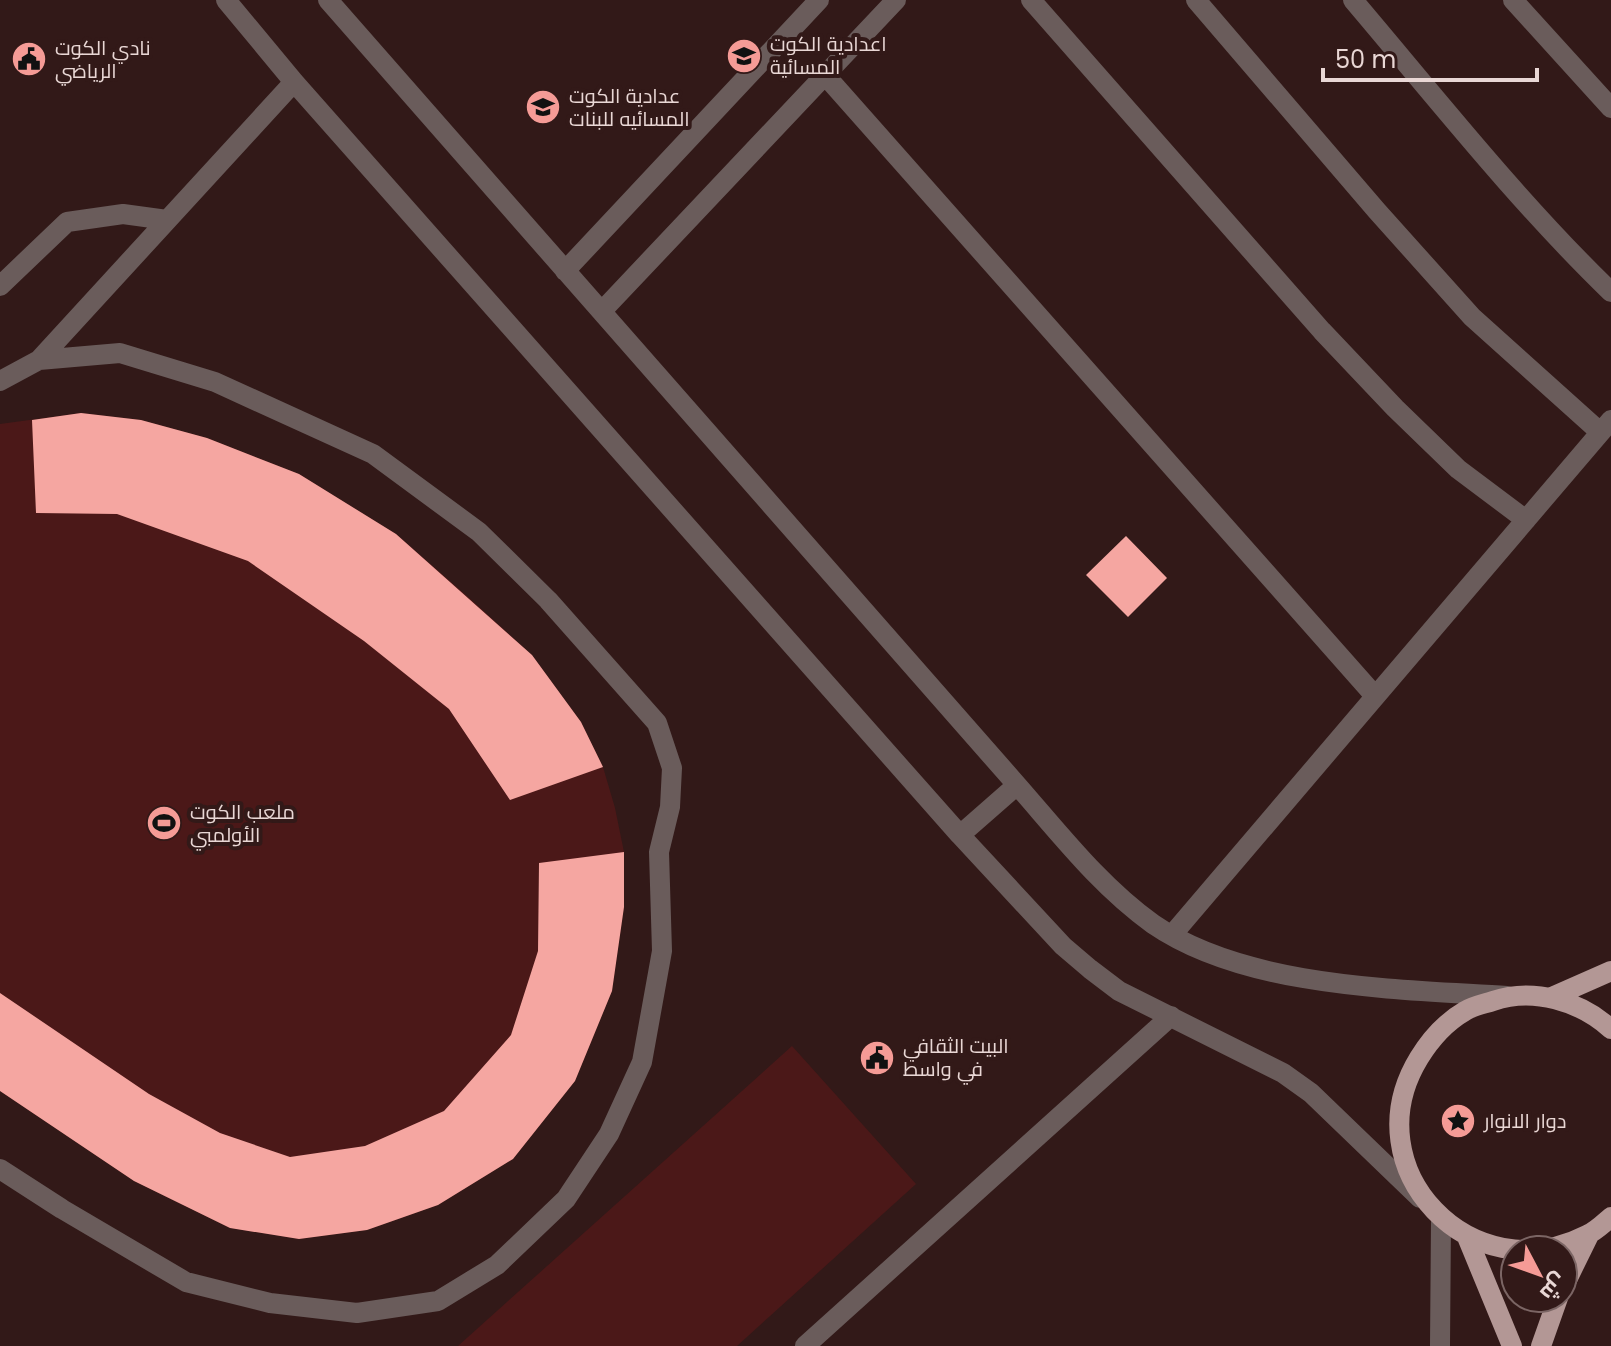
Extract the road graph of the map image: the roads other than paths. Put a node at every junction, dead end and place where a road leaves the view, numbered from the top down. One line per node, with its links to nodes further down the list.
1 (226, 0): 10 (street)
2 (328, 0): 13 (street)
3 (819, 0): 13 (street)
4 (896, 0): 9 (street)
5 (1031, 0): 20 (street)
6 (1196, 0): 19 (street)
7 (1353, 0): 15 (street)
8 (1513, 0): 11 (street)
9 (825, 75): 16 (street); 21 (street)
10 (294, 82): 12 (street); 23 (street)
11 (1611, 108)
12 (167, 220): 14 (street); 17 (street)
13 (565, 271): 16 (street)
14 (0, 286)
15 (1611, 292)
16 (602, 311): 22 (street)
17 (39, 360): 18 (street); 30 (street)
18 (0, 381)
19 (1606, 426): 20 (street)
20 (1526, 520): 21 (street)
21 (1375, 696): 24 (street)
22 (1017, 785): 23 (street); 24 (street)
23 (960, 835): 28 (street)
24 (1172, 935): 26 (street)
25 (1611, 971): 27 (main road)
26 (1507, 996): 27 (main road); 31 (main road)
27 (1552, 997): 29 (main road)
28 (1171, 1016): 31 (street); 37 (street)
29 (1611, 1029)
30 (0, 1169)
31 (1434, 1212): 34 (main road); 38 (street)
32 (1611, 1217): 33 (main road)
33 (1589, 1235): 34 (main road); 35 (main road)
34 (1467, 1237): 39 (main road)
35 (1579, 1255)
36 (1552, 1314): 40 (main road)
37 (805, 1346)
38 (1440, 1346)
39 (1512, 1346)
40 (1541, 1346)

